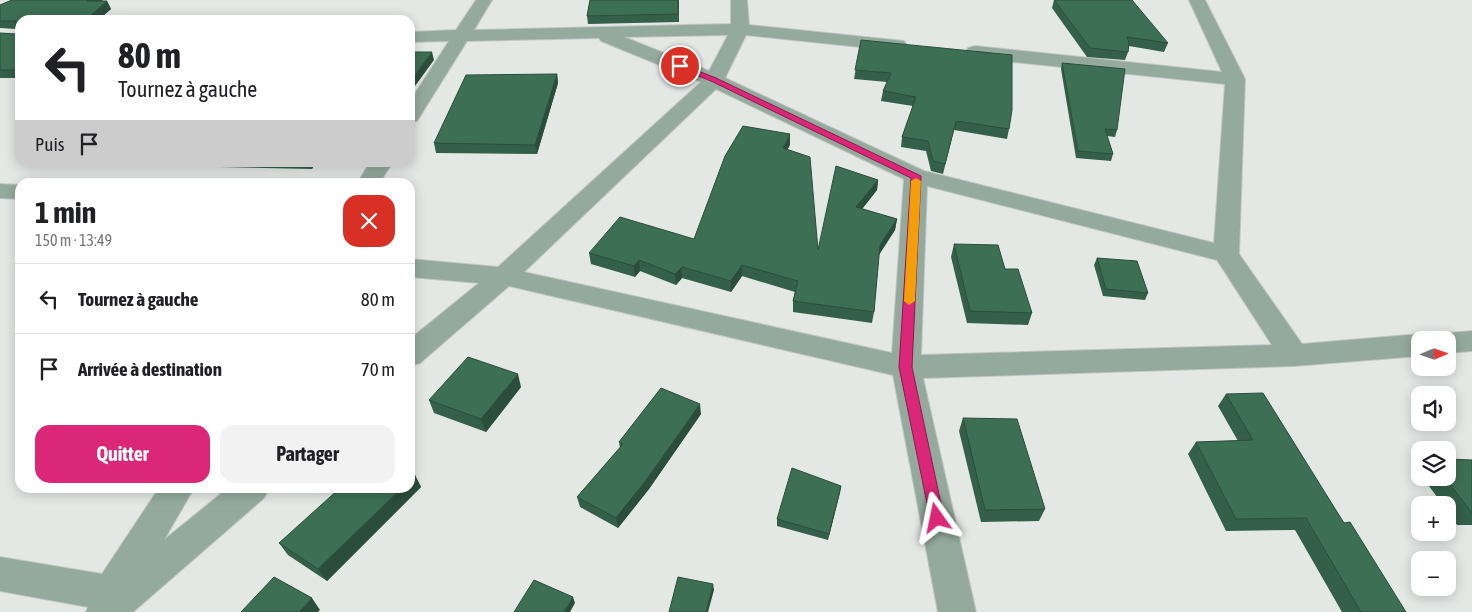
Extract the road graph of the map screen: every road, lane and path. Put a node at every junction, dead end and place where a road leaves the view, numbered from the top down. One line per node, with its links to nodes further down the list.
1 (484, 0): 7 (street)
2 (739, 0): 4 (street)
3 (1197, 0): 10 (street)
4 (740, 29): 5 (street); 8 (street); 11 (street)
5 (598, 33): 7 (street); 11 (street)
6 (415, 37): 7 (street)
7 (460, 37): 12 (street)
8 (918, 47)
9 (958, 51): 10 (street)
10 (1236, 79): 18 (street)
11 (714, 80): 14 (street); 20 (street)
12 (415, 109)
13 (379, 167): 15 (street)
14 (916, 176): 18 (street); 26 (street)
15 (372, 178)
16 (0, 191): 17 (street)
17 (15, 192)
18 (1226, 254): 25 (street)
19 (415, 268): 20 (street)
20 (504, 276): 24 (street); 26 (street)
21 (1472, 341): 22 (street)
22 (1456, 342)
23 (1411, 346): 25 (street)
24 (415, 351)
25 (1294, 355): 26 (street)
26 (906, 367): 31 (street)
27 (174, 493): 30 (street)
28 (246, 493): 30 (street)
29 (0, 574): 30 (street)
30 (113, 601)
31 (957, 612)

